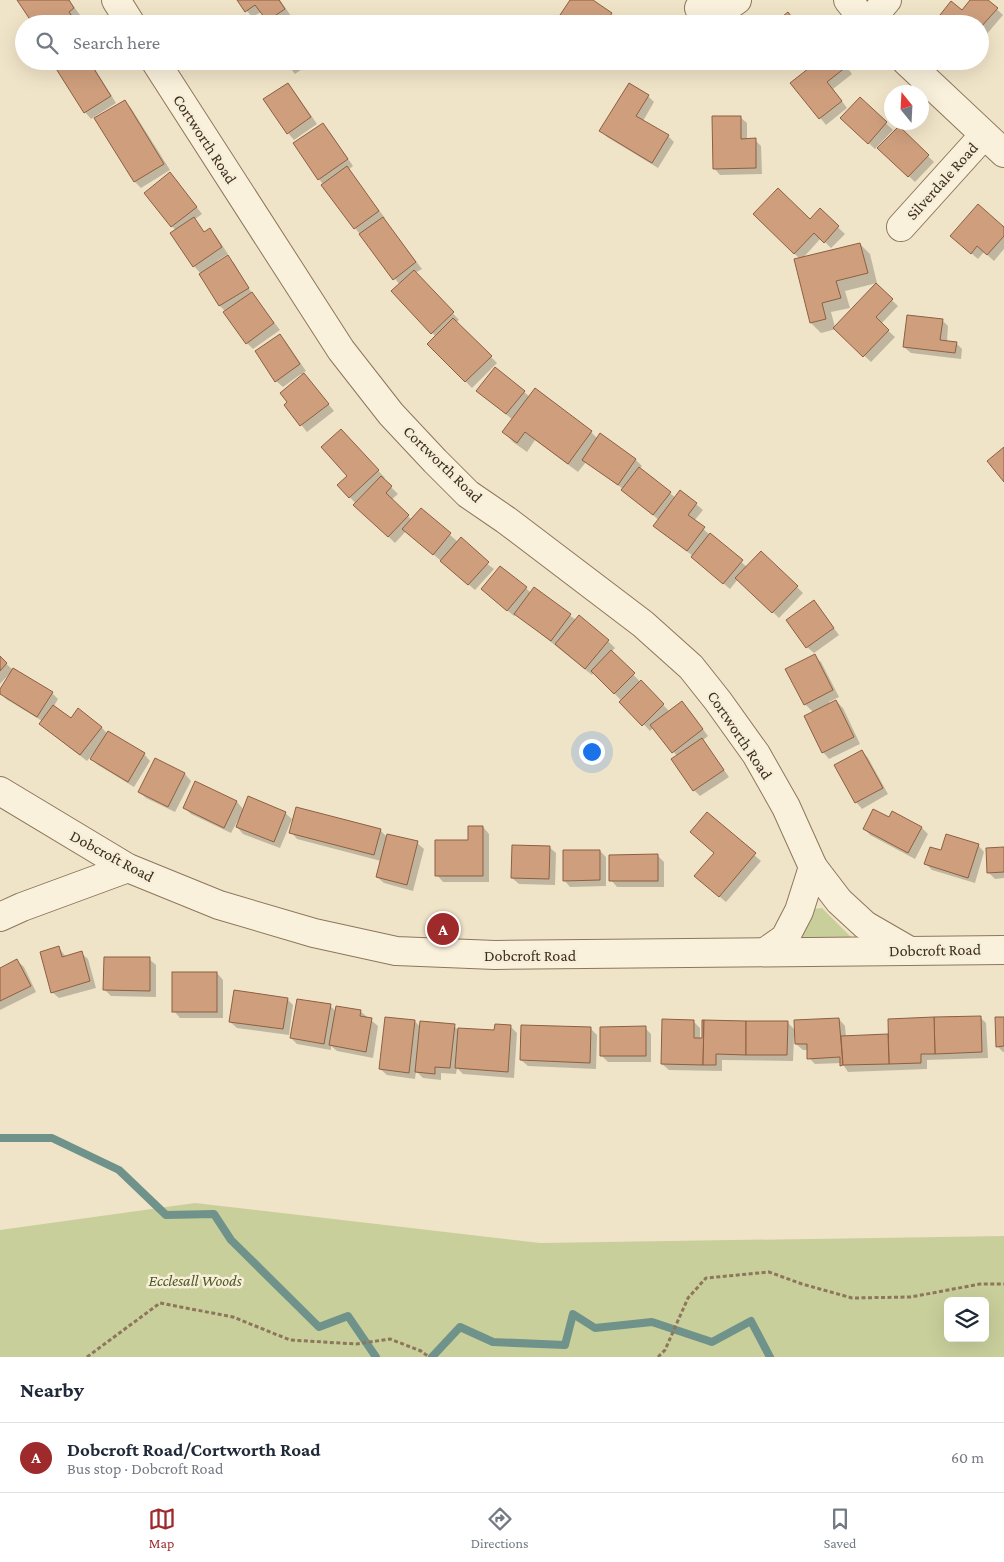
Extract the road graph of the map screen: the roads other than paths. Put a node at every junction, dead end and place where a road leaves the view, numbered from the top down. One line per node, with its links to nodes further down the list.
1 (116, 0): 6 (street)
2 (737, 0): 5 (street)
3 (848, 0): 7 (street)
4 (887, 0): 8 (street)
5 (699, 8)
6 (125, 15)
7 (860, 15)
8 (874, 15)
9 (161, 70): 15 (street, Cortworth Road)
10 (915, 70): 11 (street, Silverdale Road)
11 (984, 135): 12 (street, Silverdale Road); 13 (street, Silverdale Road)
12 (1004, 153)
13 (900, 227)
14 (0, 791): 16 (street, Dobcroft Road)
15 (813, 867): 19 (street, Cortworth Road); 20 (street)
16 (128, 868): 17 (street); 20 (street, Dobcroft Road)
17 (0, 917)
18 (1004, 950): 19 (street, Dobcroft Road)
19 (910, 951): 20 (street, Dobcroft Road)
20 (765, 952)

